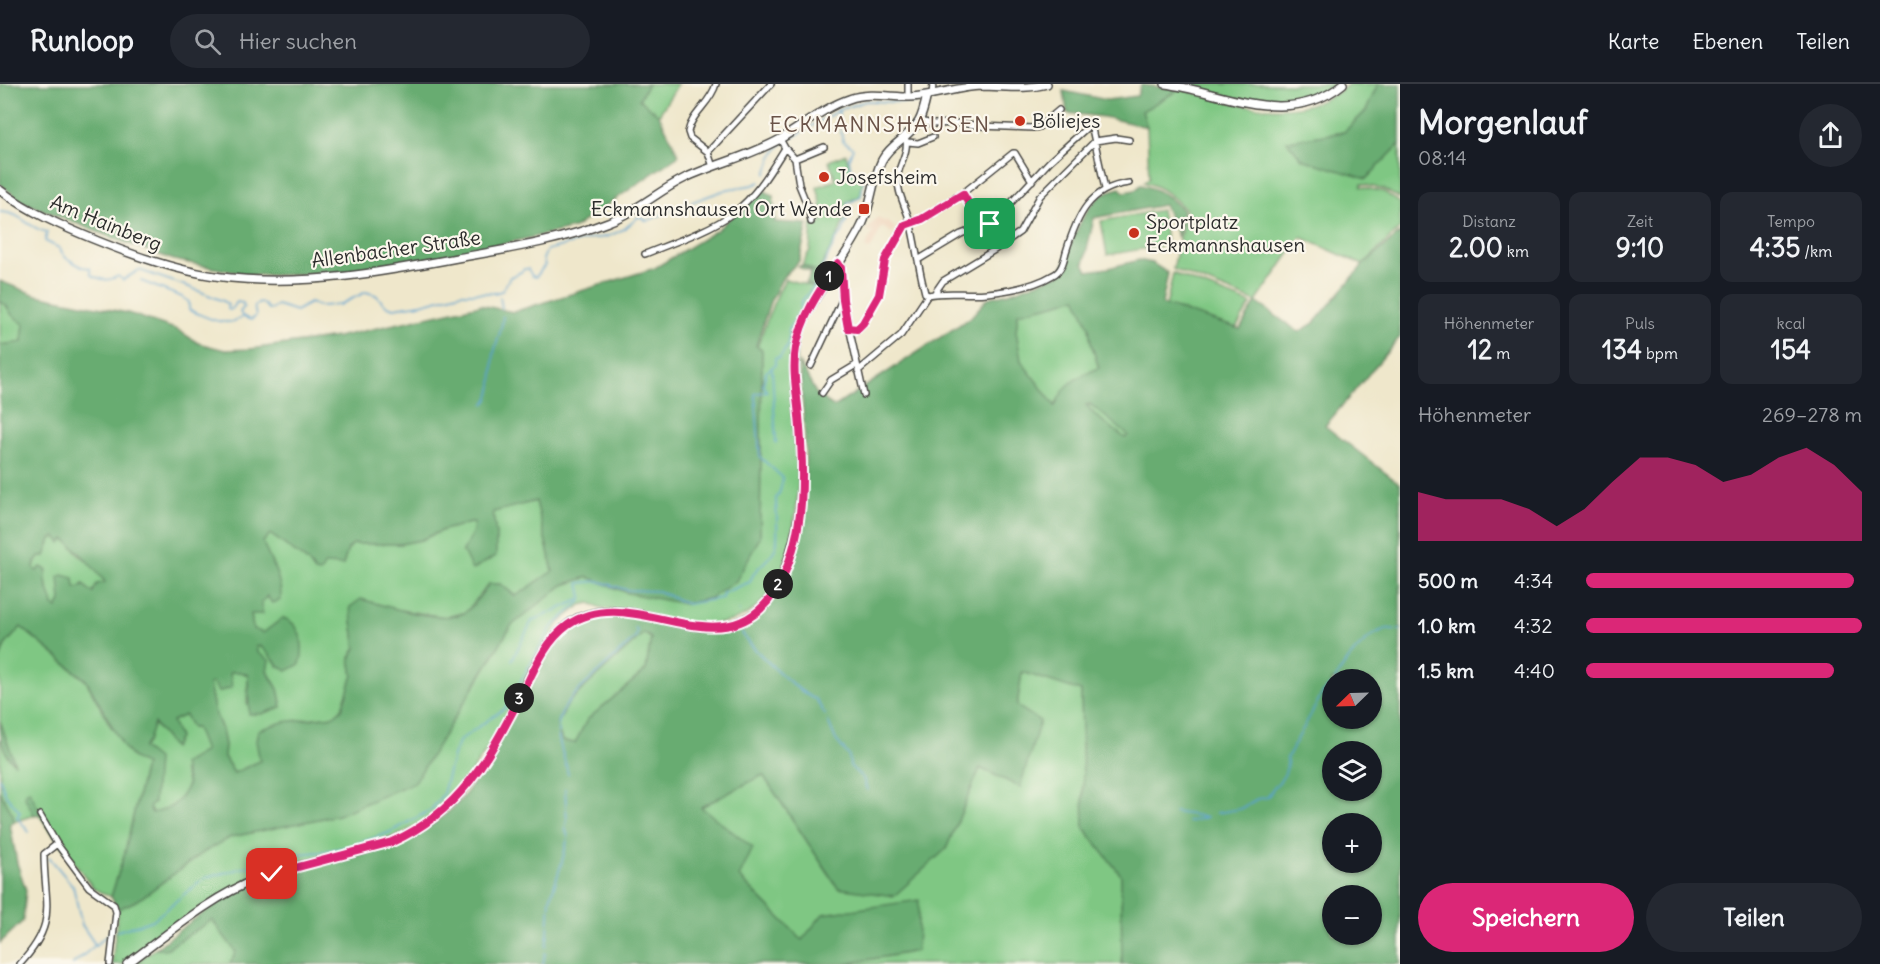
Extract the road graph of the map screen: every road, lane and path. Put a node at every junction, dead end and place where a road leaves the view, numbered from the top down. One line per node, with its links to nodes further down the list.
1 (716, 84): 18 (street)
2 (771, 84): 18 (street)
3 (908, 84): 9 (street)
4 (933, 84): 8 (street)
5 (1044, 84): 8 (main road, Allenbacher Straße)
6 (1165, 84): 7 (main road)
7 (1343, 84)
8 (930, 95): 9 (main road, Allenbacher Straße); 11 (main road)
9 (908, 97): 16 (main road, Allenbacher Straße)
10 (1059, 110): 11 (street)
11 (919, 121): 13 (main road)
12 (933, 137): 13 (street)
13 (906, 139): 27 (street); 31 (main road)
14 (1129, 140): 15 (street)
15 (1095, 141): 21 (street); 23 (street); 33 (street)
16 (783, 144): 19 (street); 20 (main road, Allenbacher Straße); 29 (street)
17 (824, 147): 19 (street)
18 (708, 152): 20 (street)
19 (795, 159): 26 (street)
20 (713, 167): 32 (main road, Allenbacher Straße)
21 (1032, 181): 25 (street); 28 (street)
22 (1129, 183): 23 (street)
23 (1105, 189): 33 (street)
24 (0, 190): 32 (main road, Am Hainberg)
25 (963, 194): 27 (street); 28 (street)
26 (811, 222)
27 (910, 222): 30 (street); 35 (street)
28 (983, 227): 30 (street)
29 (645, 254)
30 (918, 260): 33 (street)
31 (838, 263): 34 (street); 44 (main road)
32 (206, 274)
33 (931, 294): 37 (street)
34 (843, 300): 35 (street); 36 (street)
35 (848, 328): 37 (street)
36 (811, 366)
37 (857, 368): 38 (street); 39 (street)
38 (822, 393)
39 (864, 395)
40 (40, 814): 41 (street)
41 (57, 843): 42 (street); 43 (street)
42 (20, 964)
43 (110, 964)
44 (127, 964)

